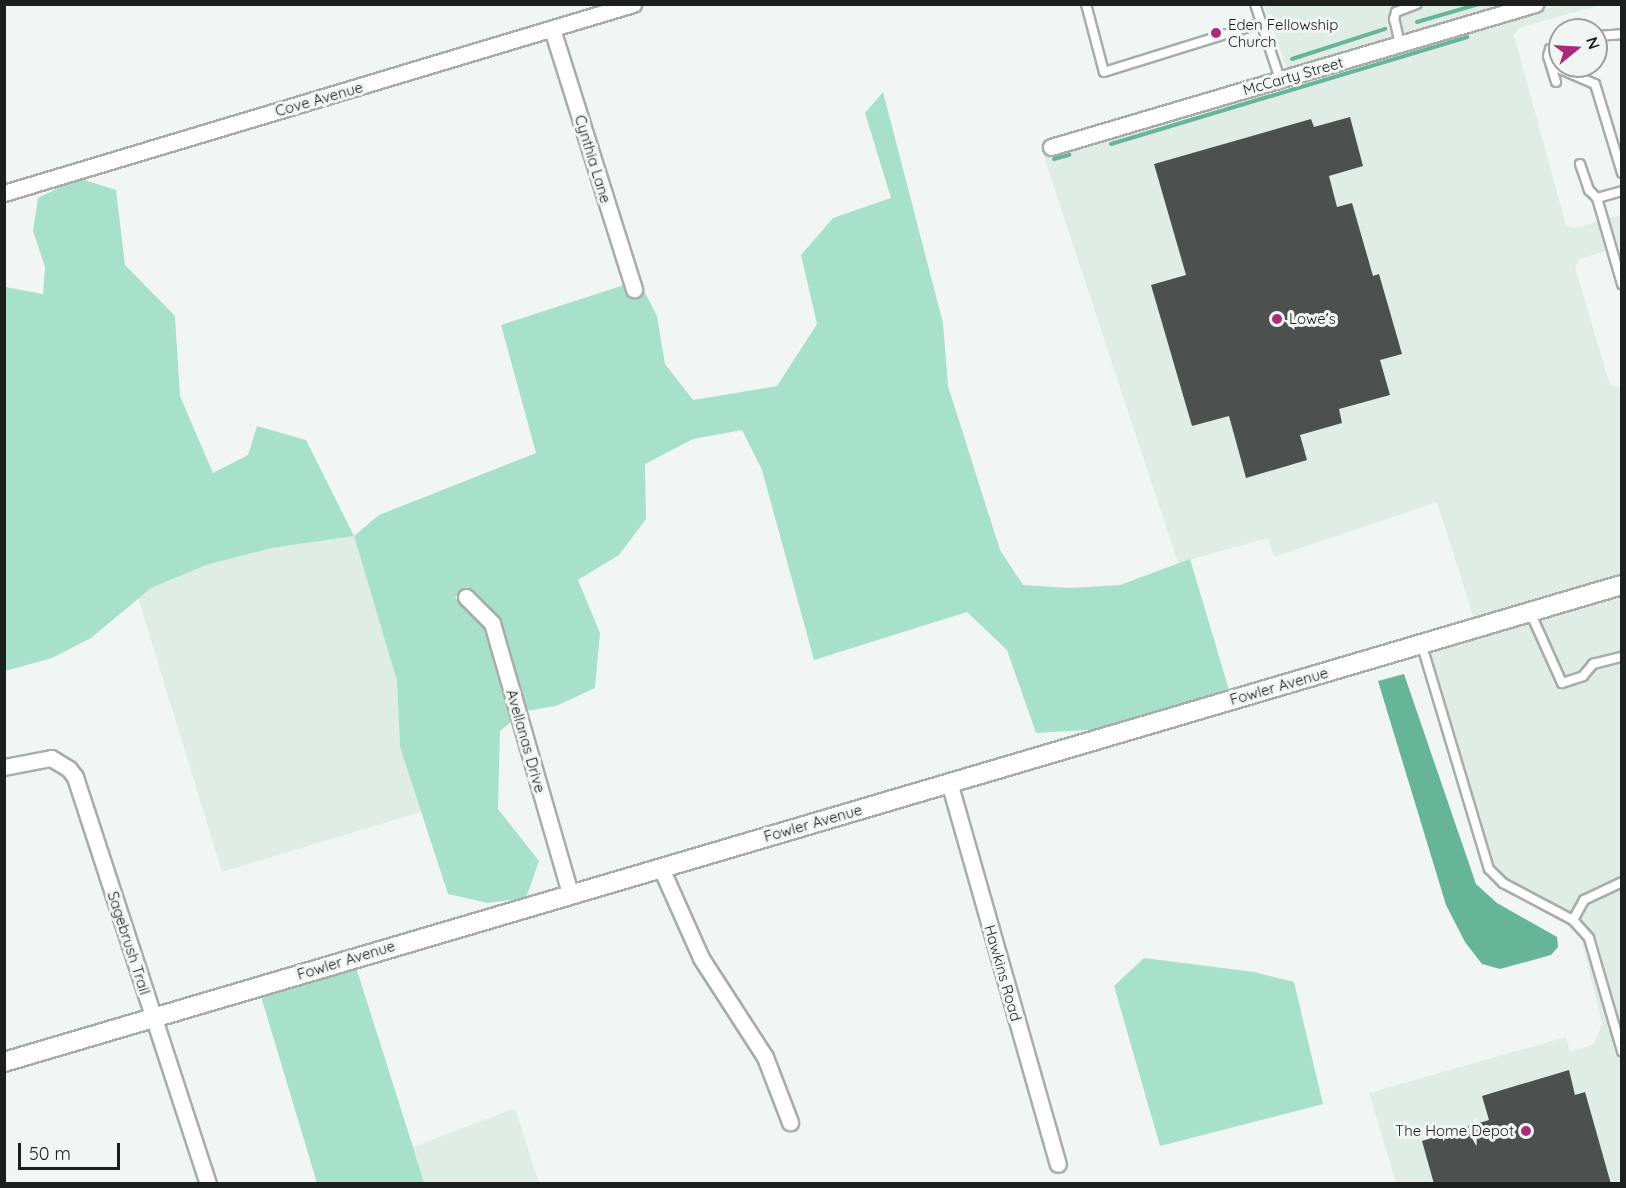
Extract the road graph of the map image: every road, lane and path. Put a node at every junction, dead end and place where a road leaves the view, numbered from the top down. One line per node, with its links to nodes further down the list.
1 (633, 4): 7 (street, Cove Avenue)
2 (1086, 4): 6 (lane)
3 (1255, 4): 6 (lane)
4 (1417, 4): 8 (lane)
5 (1535, 4): 8 (street, McCarty Street)
6 (1262, 23): 11 (lane)
7 (552, 29): 17 (street, Cove Avenue); 21 (street, Cynthia Lane)
8 (1400, 44): 11 (street, McCarty Street)
9 (1555, 78): 12 (lane)
10 (1581, 78): 15 (lane)
11 (1280, 79): 13 (street, McCarty Street)
12 (1556, 82)
13 (1051, 147)
14 (1580, 164): 18 (lane)
15 (1622, 173)
16 (1622, 191): 18 (lane)
17 (4, 193)
18 (1597, 198): 19 (lane)
19 (1618, 261): 20 (lane)
20 (1622, 284)
21 (634, 289)
22 (1622, 585): 24 (street, Fowler Avenue)
23 (466, 597): 31 (street, Avellanas Drive)
24 (1530, 612): 25 (street, Fowler Avenue); 26 (lane)
25 (1422, 646): 28 (street, Fowler Avenue); 32 (lane)
26 (1622, 657)
27 (4, 767): 33 (street, Sagebrush Trail)
28 (949, 782): 29 (street, Fowler Avenue); 37 (street, Hawkins Road)
29 (661, 868): 31 (street, Fowler Avenue); 36 (street)
30 (1622, 882): 32 (lane)
31 (570, 894): 33 (street, Fowler Avenue)
32 (1573, 920): 34 (lane)
33 (153, 1017): 35 (street, Fowler Avenue); 38 (street, Sagebrush Trail)
34 (1622, 1051)
35 (4, 1062)
36 (790, 1122)
37 (1058, 1164)
38 (208, 1184)

